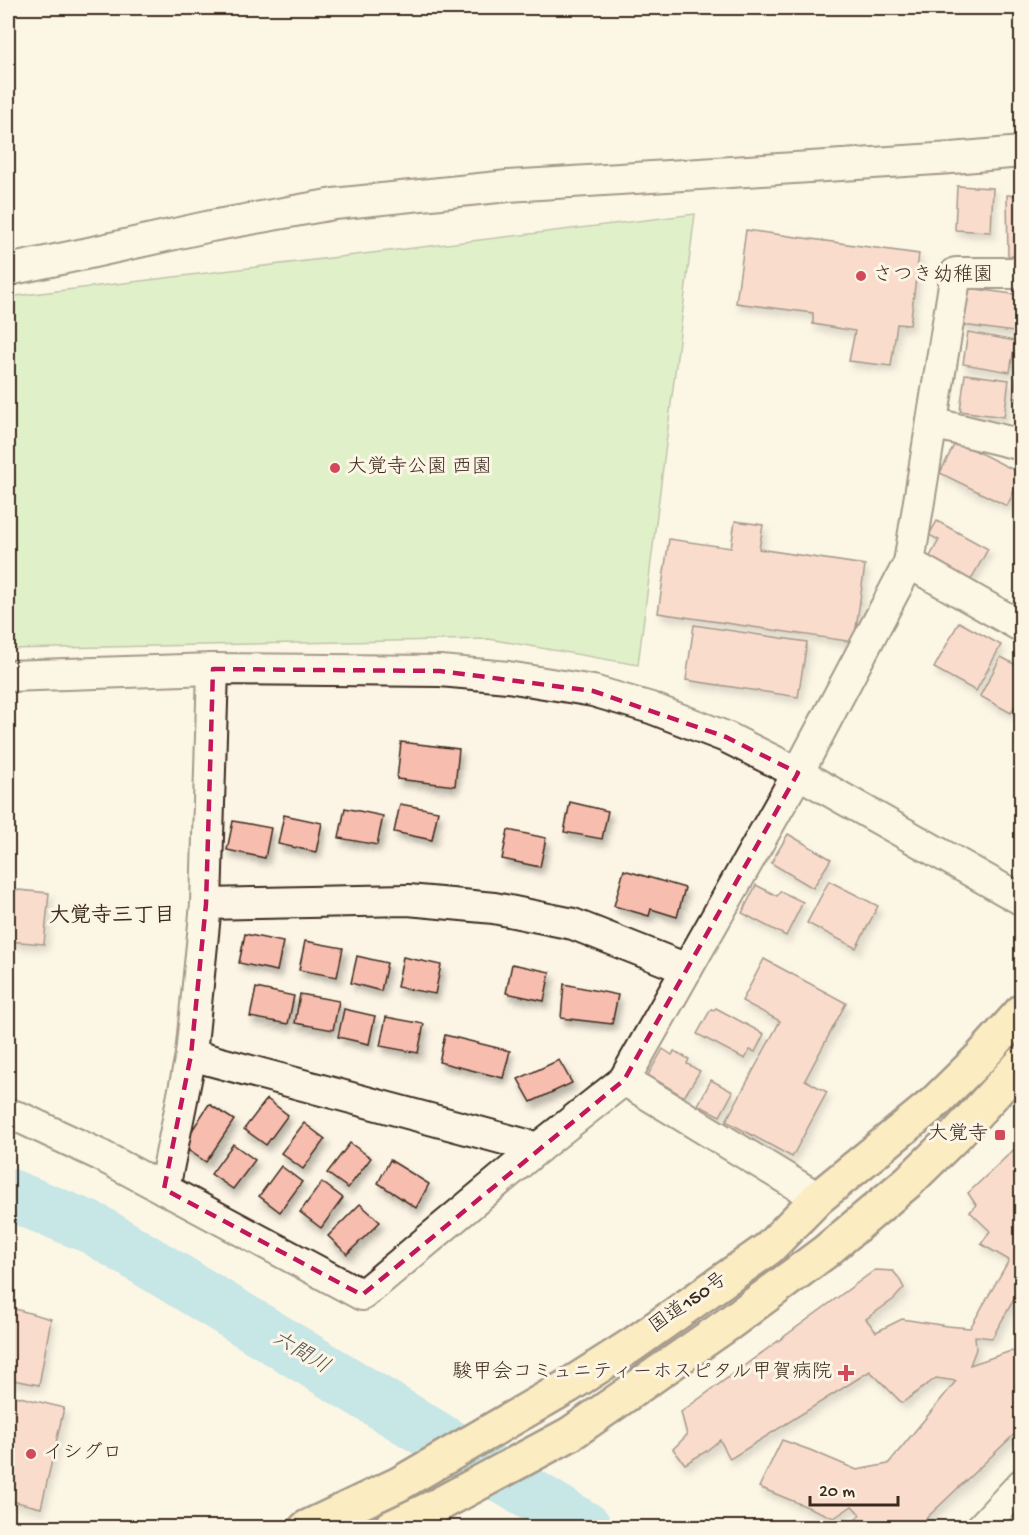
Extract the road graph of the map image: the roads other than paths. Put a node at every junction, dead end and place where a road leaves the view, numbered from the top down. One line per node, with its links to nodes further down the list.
1 (1022, 152): 2 (street)
2 (8, 270)
3 (1022, 273): 4 (street)
4 (932, 423): 5 (street); 6 (street)
5 (1022, 445)
6 (909, 563): 7 (street); 10 (street)
7 (1022, 627)
8 (213, 669): 9 (street); 10 (street); 12 (street)
9 (8, 676)
10 (798, 772): 11 (street); 13 (street)
11 (1022, 900)
12 (206, 904): 13 (street); 15 (street)
13 (687, 969): 17 (street)
14 (1022, 1011): 21 (highway, 国道150号)
15 (191, 1055): 19 (street); 20 (street)
16 (1022, 1063): 24 (highway, 国道150号)
17 (624, 1080): 19 (street); 21 (street)
18 (8, 1114): 20 (street)
19 (538, 1148): 20 (street)
20 (164, 1189)
21 (818, 1198): 23 (highway, 国道150号)
22 (1022, 1484): 25 (street)
23 (306, 1527)
24 (390, 1527)
25 (981, 1527)

